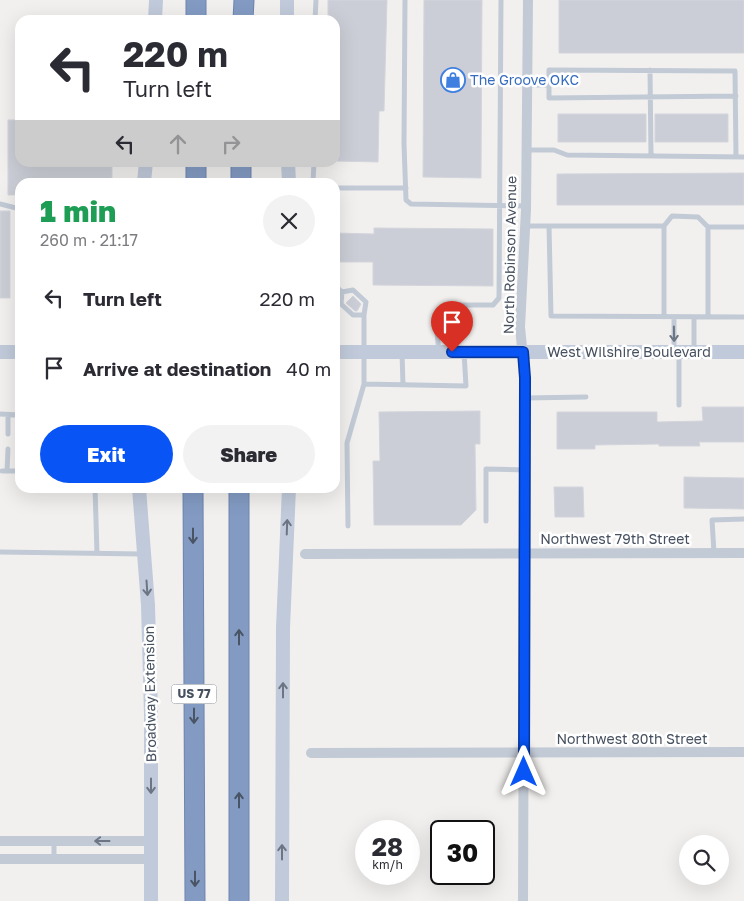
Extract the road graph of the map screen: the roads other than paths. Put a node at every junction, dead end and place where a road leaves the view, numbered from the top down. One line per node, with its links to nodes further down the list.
1 (156, 0): 9 (main road)
2 (196, 0): 10 (highway)
3 (244, 0): 11 (highway)
4 (287, 0): 12 (main road)
5 (316, 0): 13 (lane)
6 (405, 0): 24 (lane)
7 (502, 0): 26 (lane)
8 (528, 0): 15 (street, North Robinson Avenue)
9 (156, 15)
10 (196, 15)
11 (243, 15)
12 (287, 15)
13 (315, 15)
14 (650, 70): 16 (lane); 17 (lane); 18 (lane)
15 (527, 85): 16 (lane); 19 (street, North Robinson Avenue)
16 (550, 85): 18 (lane)
17 (736, 96): 18 (lane); 21 (lane)
18 (650, 97): 20 (lane)
19 (526, 150): 20 (lane); 27 (street, North Robinson Avenue)
20 (651, 156): 21 (lane)
21 (736, 157): 22 (lane)
22 (744, 157)
23 (340, 188): 24 (lane)
24 (406, 188): 26 (lane)
25 (0, 204): 28 (lane)
26 (500, 205): 27 (lane); 46 (lane)
27 (526, 206): 29 (street, North Robinson Avenue)
28 (15, 208)
29 (525, 226): 30 (lane); 48 (street, North Robinson Avenue)
30 (549, 226): 31 (lane); 36 (lane)
31 (664, 226): 32 (lane); 36 (lane)
32 (708, 227): 33 (lane); 39 (lane)
33 (744, 227)
34 (342, 292): 35 (lane); 35 (lane)
35 (364, 315): 44 (lane)
36 (664, 317): 37 (lane)
37 (674, 317): 38 (lane); 49 (lane, one-way to 49)
38 (694, 317): 39 (lane); 50 (lane)
39 (708, 317): 40 (lane)
40 (744, 317)
41 (0, 352): 42 (main road)
42 (15, 352)
43 (340, 352): 44 (main road, West Wilshire Boulevard)
44 (364, 352): 45 (main road, West Wilshire Boulevard); 53 (lane)
45 (402, 352): 46 (main road, West Wilshire Boulevard); 54 (lane)
46 (439, 352): 47 (main road, West Wilshire Boulevard)
47 (464, 352): 48 (main road, West Wilshire Boulevard); 54 (lane)
48 (523, 352): 49 (main road, West Wilshire Boulevard); 56 (street, North Robinson Avenue)
49 (677, 352): 50 (main road, West Wilshire Boulevard); 57 (lane)
50 (694, 352): 51 (main road, West Wilshire Boulevard)
51 (744, 352): 52 (lane)
52 (744, 358)
53 (364, 384): 54 (lane); 72 (lane)
54 (403, 385)
55 (586, 397): 56 (lane)
56 (525, 398): 63 (street, North Robinson Avenue)
57 (679, 405)
58 (0, 414): 59 (lane)
59 (8, 415): 60 (lane); 61 (lane)
60 (15, 415)
61 (8, 434)
62 (8, 449): 64 (lane)
63 (525, 470): 71 (lane); 75 (street, North Robinson Avenue)
64 (15, 471)
65 (95, 493): 74 (lane)
66 (139, 493): 78 (main road, Broadway Extension)
67 (193, 493): 90 (highway, US 77, one-way to 90)
68 (238, 493): 91 (highway, one-way to 68)
69 (289, 493): 92 (main road, one-way to 69)
70 (744, 519): 76 (lane)
71 (486, 522)
72 (348, 526)
73 (0, 552): 74 (lane)
74 (96, 553): 78 (lane)
75 (524, 553): 76 (street, Northwest 79th Street); 79 (street, Northwest 79th Street); 82 (street, North Robinson Avenue)
76 (714, 553): 77 (street, Northwest 79th Street)
77 (744, 553)
78 (144, 554): 85 (main road, Broadway Extension, one-way to 85)
79 (305, 554)
80 (744, 752): 82 (street, Northwest 80th Street)
81 (310, 753): 82 (street, Northwest 80th Street)
82 (524, 753): 93 (street, North Robinson Avenue)
83 (54, 840): 84 (street); 85 (street, one-way to 83); 87 (lane)
84 (0, 841)
85 (151, 841): 88 (main road, Broadway Extension)
86 (0, 858): 87 (street)
87 (54, 859): 88 (street)
88 (151, 859): 89 (main road, Broadway Extension)
89 (151, 901)
90 (195, 901)
91 (239, 901)
92 (282, 901)
93 (523, 901)

